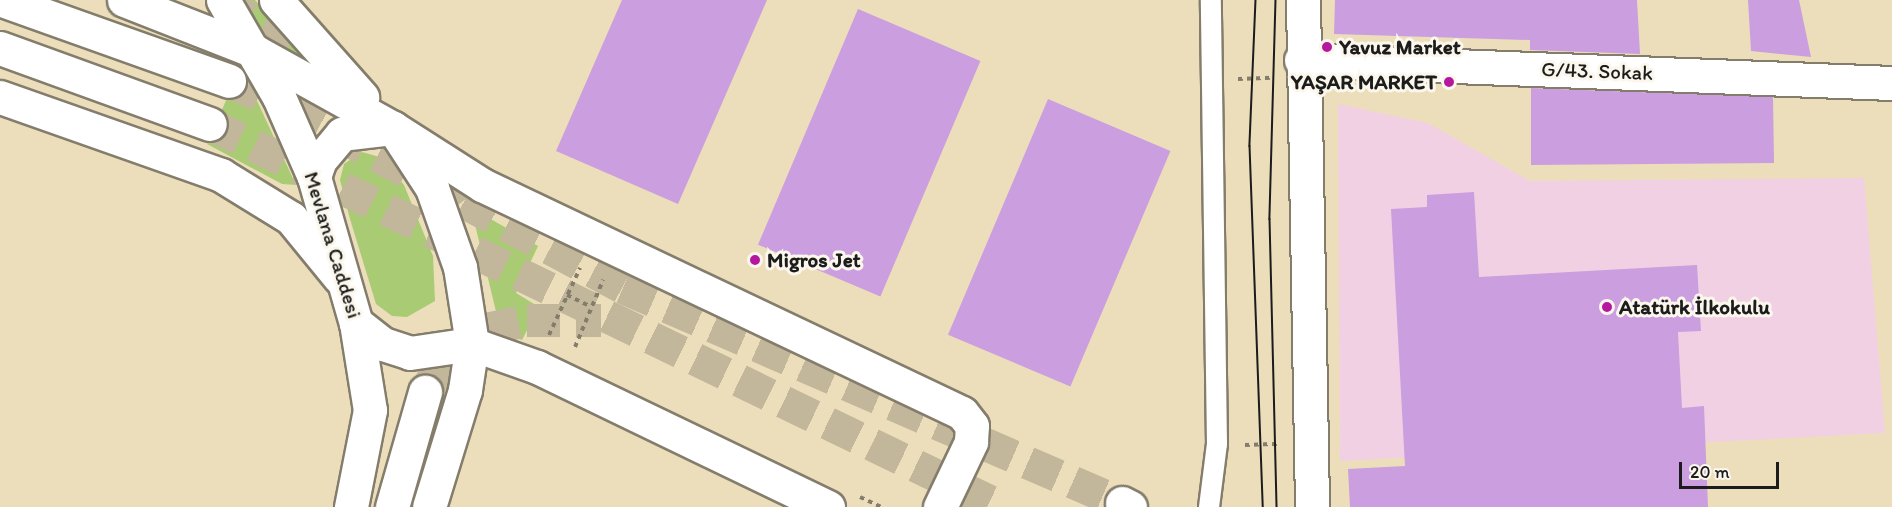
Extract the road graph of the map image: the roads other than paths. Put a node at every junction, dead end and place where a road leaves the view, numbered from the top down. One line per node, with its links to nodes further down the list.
1 (2, 0): 10 (main road)
2 (124, 0): 8 (main road)
3 (223, 0): 8 (main road, Mevlana Caddesi)
4 (276, 0): 14 (main road)
5 (1210, 0): 25 (lane)
6 (1303, 0): 9 (main road)
7 (0, 48): 13 (main road)
8 (254, 51): 14 (main road); 15 (main road, Mevlana Caddesi)
9 (1301, 69): 11 (main road, G/43. Sokak); 26 (main road)
10 (229, 81)
11 (1892, 83)
12 (0, 97): 16 (main road)
13 (210, 124)
14 (393, 128): 15 (main road); 18 (main road); 24 (main road)
15 (314, 177): 16 (main road, Mevlana Caddesi)
16 (340, 278): 17 (main road, Mevlana Caddesi)
17 (356, 323): 18 (main road); 21 (main road, Mevlana Caddesi)
18 (472, 344): 20 (main road); 23 (main road)
19 (425, 392): 22 (main road)
20 (839, 500)
21 (351, 507)
22 (392, 507)
23 (429, 507)
24 (940, 507)
25 (1209, 507)
26 (1312, 507)

